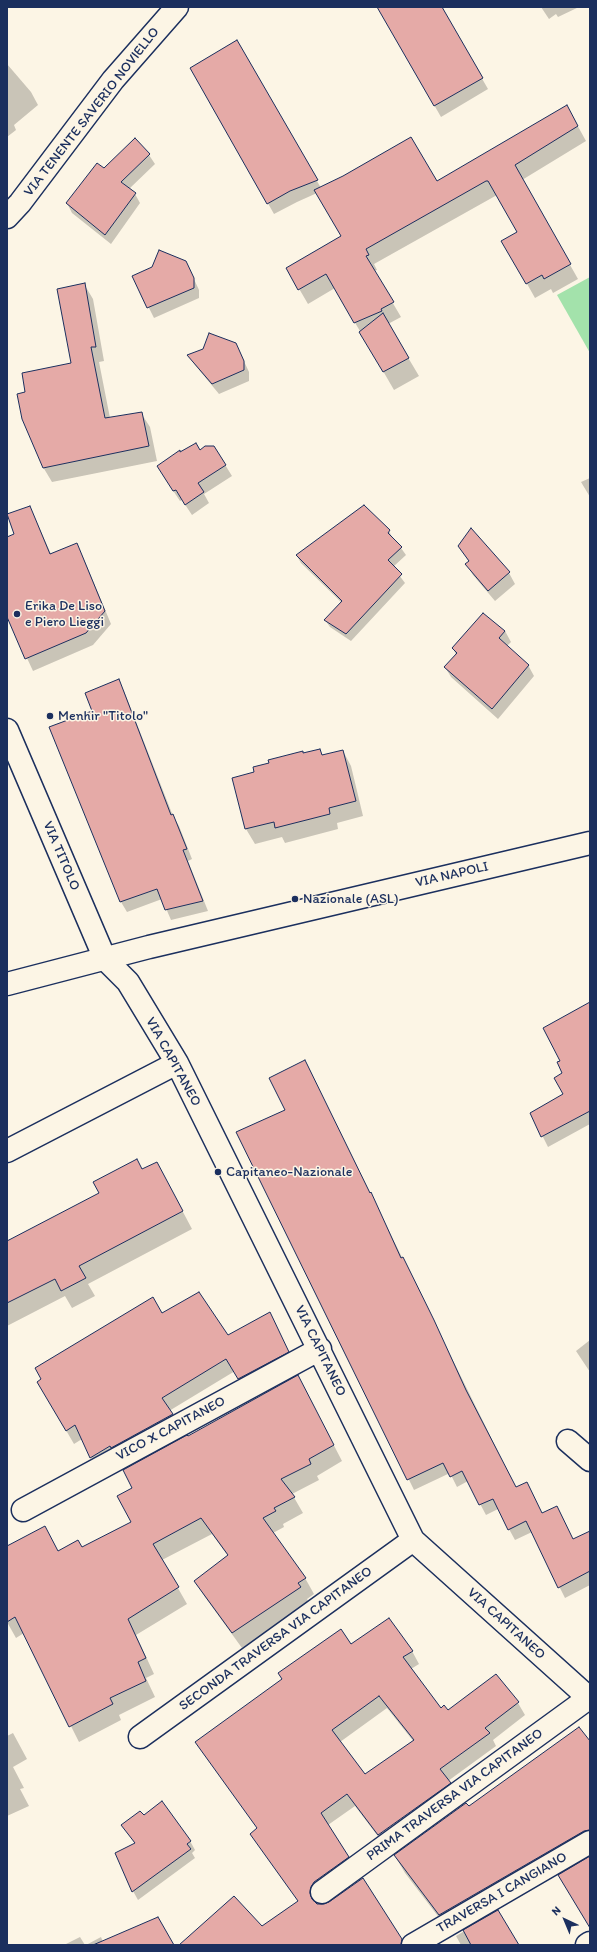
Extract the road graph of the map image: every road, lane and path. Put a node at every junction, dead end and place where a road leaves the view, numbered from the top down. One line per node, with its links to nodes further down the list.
1 (177, 7): 2 (street, VIA TENENTE SAVERIO NOVIELLO)
2 (7, 217)
3 (7, 730): 4 (street, VIA TITOLO)
4 (12, 750): 6 (street, VIA TITOLO)
5 (590, 843): 6 (street, VIA NAPOLI)
6 (105, 959): 7 (street, VIA NAPOLI); 8 (street, VIA CAPITANEO)
7 (7, 984)
8 (177, 1063): 9 (street); 10 (street, VIA CAPITANEO)
9 (7, 1151)
10 (320, 1349): 13 (street, VICO X CAPITANEO); 14 (street, VIA CAPITANEO)
11 (568, 1441): 12 (street)
12 (590, 1460)
13 (23, 1510)
14 (413, 1540): 15 (street, VIA CAPITANEO); 16 (street, SECONDA TRAVERSA VIA CAPITANEO)
15 (590, 1698): 18 (street, PRIMA TRAVERSA VIA CAPITANEO)
16 (140, 1737)
17 (590, 1842): 20 (street, TRAVERSA I CANGIANO)
18 (322, 1892)
19 (590, 1943): 21 (street)
20 (413, 1945)
21 (587, 1945)

